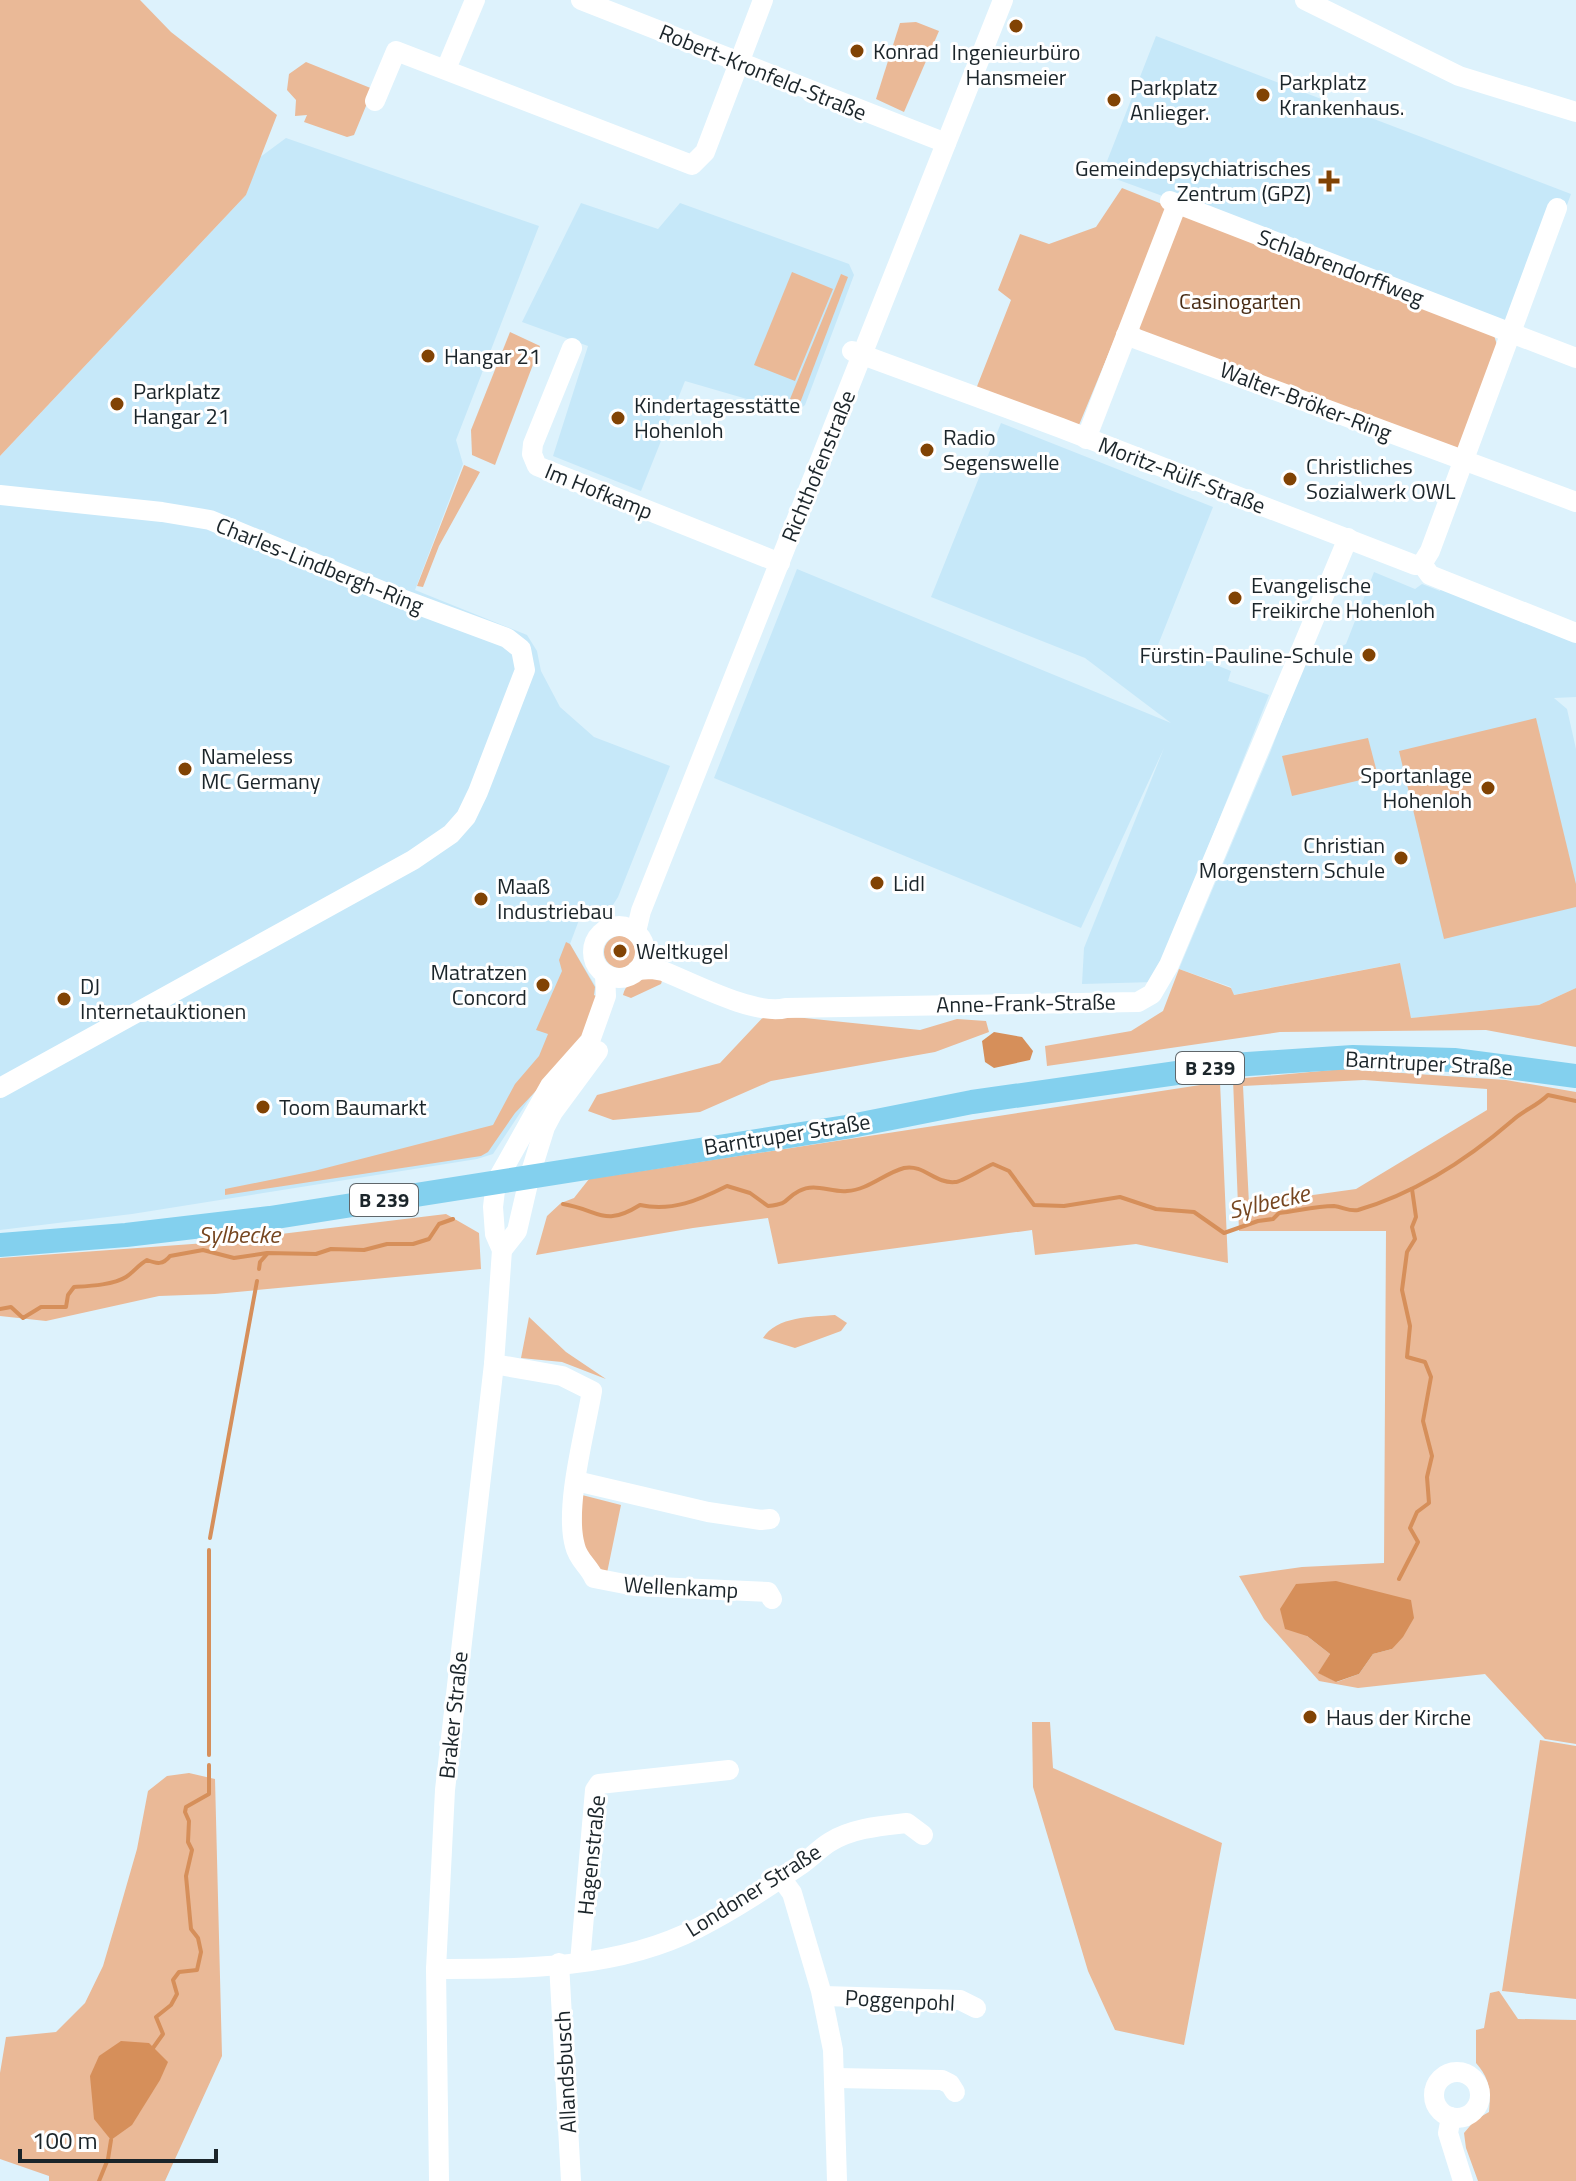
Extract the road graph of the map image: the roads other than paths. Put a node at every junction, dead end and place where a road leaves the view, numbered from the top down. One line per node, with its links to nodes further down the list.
1 (475, 0): 9 (street)
2 (581, 0): 7 (street, Robert-Kronfeld-Straße)
3 (763, 0): 8 (street)
4 (992, 0): 12 (street, Richthofenstraße)
5 (1003, 0): 12 (street, Richthofenstraße)
6 (1305, 0): 11 (street)
7 (619, 7): 8 (street, Robert-Kronfeld-Straße)
8 (739, 63): 9 (street); 12 (street, Robert-Kronfeld-Straße)
9 (446, 69): 10 (street)
10 (375, 101)
11 (1576, 112)
12 (941, 142): 17 (street, Richthofenstraße)
13 (1557, 208): 14 (street)
14 (1511, 334): 15 (street, Schlabrendorffweg); 18 (street); 20 (street)
15 (1126, 335): 19 (street); 20 (street, Walter-Bröker-Ring)
16 (572, 348): 24 (street, Im Hofkamp)
17 (857, 353): 19 (street, Moritz-Rülf-Straße); 24 (street, Richthofenstraße)
18 (1576, 358)
19 (1086, 439): 23 (street, Moritz-Rülf-Straße)
20 (1461, 461): 22 (street, Walter-Bröker-Ring); 25 (street)
21 (0, 495): 32 (street, Charles-Lindbergh-Ring)
22 (1576, 502)
23 (1348, 538): 25 (street, Moritz-Rülf-Straße); 30 (street, Anne-Frank-Straße)
24 (775, 561): 27 (street, Richthofenstraße)
25 (1422, 564): 26 (street, Moritz-Rülf-Straße)
26 (1576, 633)
27 (634, 935): 28 (street); 29 (street); 30 (street, Anne-Frank-Straße)
28 (632, 973): 29 (street); 30 (street, Anne-Frank-Straße); 33 (street)
29 (605, 974): 34 (street)
30 (786, 1008)
31 (1576, 1076): 33 (main road, Barntruper Straße / B 239)
32 (0, 1088)
33 (530, 1175): 34 (main road, Barntruper Straße / B 239); 36 (street, Braker Straße)
34 (496, 1182): 35 (main road, Barntruper Straße / B 239); 36 (street, Braker Straße)
35 (0, 1245)
36 (502, 1250): 37 (street, Braker Straße)
37 (494, 1364): 38 (street, Wellenkamp); 46 (street, Braker Straße)
38 (576, 1481): 39 (street); 40 (street, Wellenkamp)
39 (770, 1519)
40 (772, 1599)
41 (729, 1770): 44 (street, Hagenstraße)
42 (923, 1835): 43 (street, Londoner Straße)
43 (781, 1878): 44 (street, Londoner Straße); 47 (street, Poggenpohl)
44 (580, 1962): 45 (street, Londoner Straße)
45 (559, 1963): 46 (street, Londoner Straße); 53 (street, Allandsbusch)
46 (436, 1969): 52 (street, Braker Straße)
47 (823, 1996): 48 (street, Poggenpohl); 49 (street, Poggenpohl)
48 (976, 2008)
49 (836, 2078): 50 (street); 54 (street, Poggenpohl)
50 (955, 2092)
51 (1451, 2117): 55 (street)
52 (439, 2181)
53 (571, 2181)
54 (837, 2181)
55 (1463, 2181)

